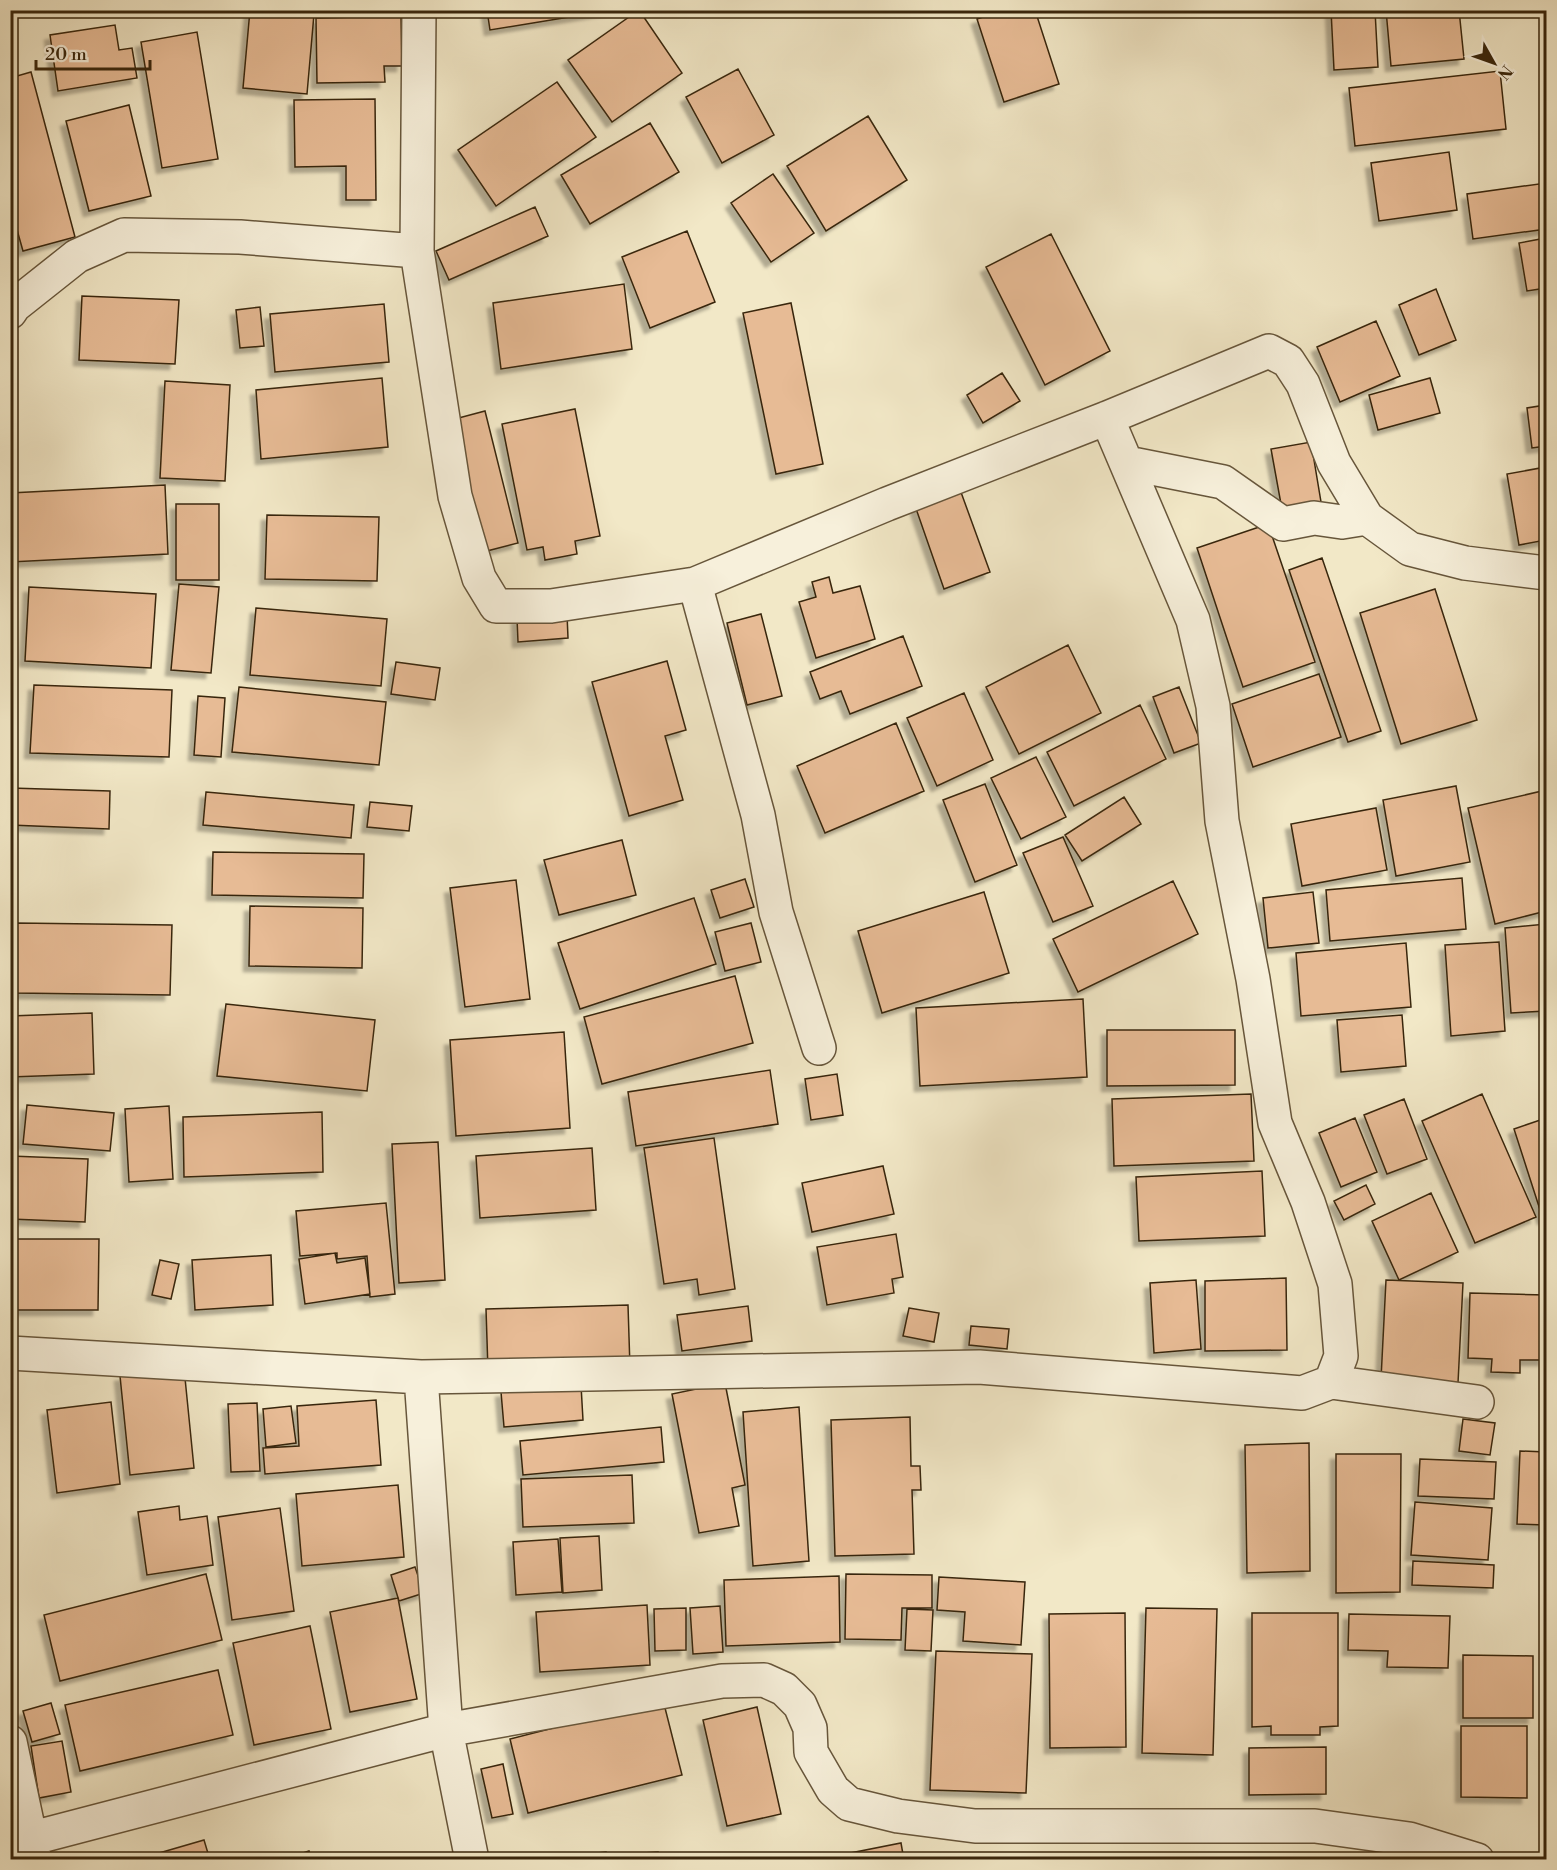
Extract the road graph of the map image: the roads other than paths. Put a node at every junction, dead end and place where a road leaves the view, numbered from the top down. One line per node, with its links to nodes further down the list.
1 (419, 10): 2 (street)
2 (417, 251): 3 (street); 8 (street)
3 (10, 312)
4 (1107, 418): 5 (street); 6 (street); 8 (street)
5 (1126, 463): 6 (street); 12 (street)
6 (1367, 518): 7 (street)
7 (1546, 573)
8 (695, 584): 9 (street)
9 (819, 1048)
10 (10, 1353): 11 (street)
11 (421, 1377): 12 (street); 14 (street)
12 (1331, 1382): 13 (street)
13 (1477, 1402)
14 (446, 1730): 16 (street); 17 (street); 18 (street)
15 (10, 1742): 16 (street)
16 (25, 1847)
17 (472, 1860)
18 (1477, 1860)

